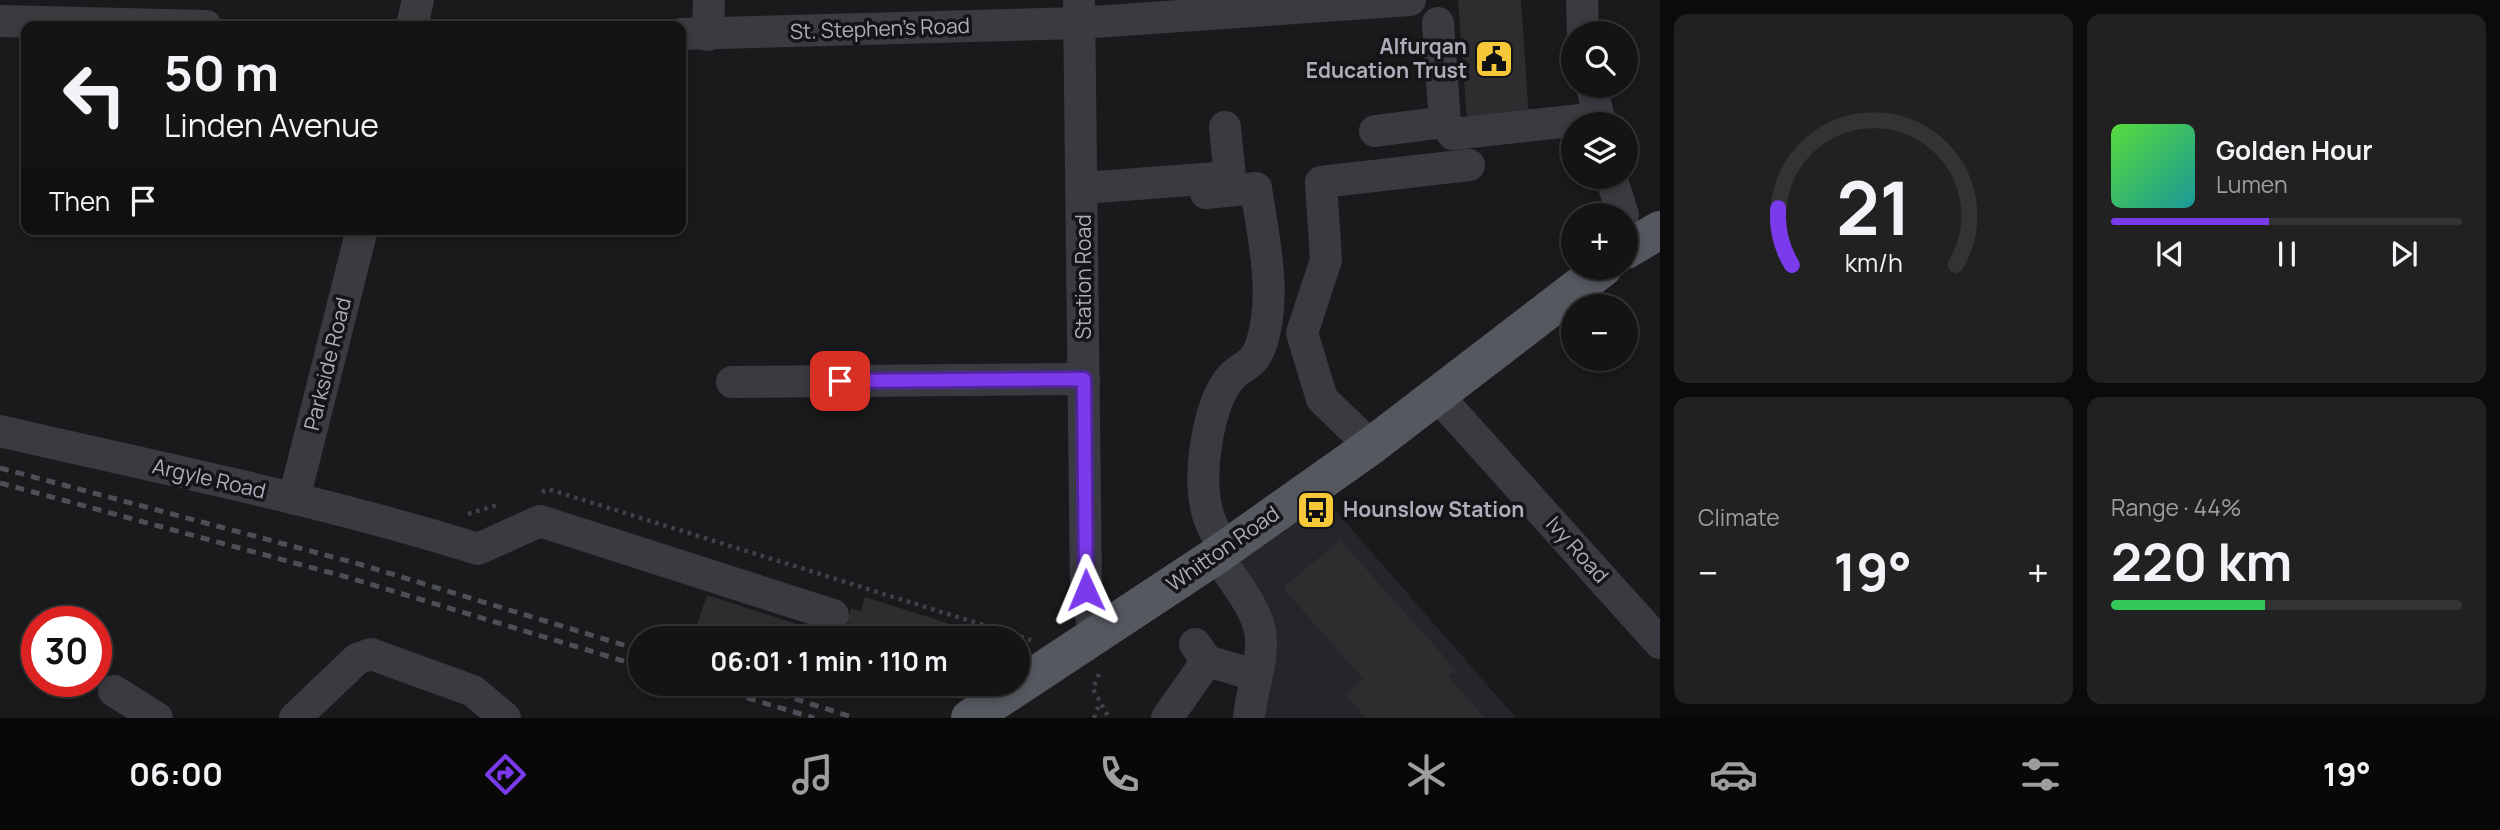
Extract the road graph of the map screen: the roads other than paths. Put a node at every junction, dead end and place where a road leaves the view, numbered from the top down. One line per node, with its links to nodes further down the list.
1 (418, 0): 9 (street)
2 (709, 0): 12 (street)
3 (1410, 0): 5 (street, St. Stephen's Road)
4 (1582, 0): 10 (street)
5 (1342, 2): 6 (street, St. Stephen's Road)
6 (1079, 12): 12 (street, St. Stephen's Road); 18 (street, Station Road)
7 (0, 20): 8 (street)
8 (34, 21)
9 (413, 21)
10 (1583, 21)
11 (1438, 23): 13 (street)
12 (694, 34)
13 (1445, 122): 14 (street); 16 (street)
14 (1561, 124)
15 (1225, 127): 18 (street)
16 (1375, 131)
17 (1469, 165): 26 (street)
18 (1083, 188): 22 (street, Station Road)
19 (1206, 193): 28 (street)
20 (360, 235): 27 (street, Parkside Road)
21 (1578, 280): 24 (main road, Whitton Road)
22 (1084, 379): 23 (street); 30 (street, Station Road)
23 (732, 382)
24 (1437, 396): 26 (main road, Whitton Road); 31 (street, Ivy Road)
25 (0, 431): 27 (street, Argyle Road)
26 (1371, 446): 28 (main road, Whitton Road)
27 (294, 499): 29 (street, Argyle Road)
28 (1220, 552): 30 (main road, Whitton Road); 32 (street)
29 (833, 615)
30 (1095, 637): 37 (main road, Whitton Road)
31 (1660, 643)
32 (1255, 675): 38 (street); 39 (street)
33 (114, 691): 34 (street)
34 (157, 718)
35 (295, 718): 36 (street)
36 (505, 718)
37 (970, 718)
38 (1167, 718)
39 (1249, 718)

